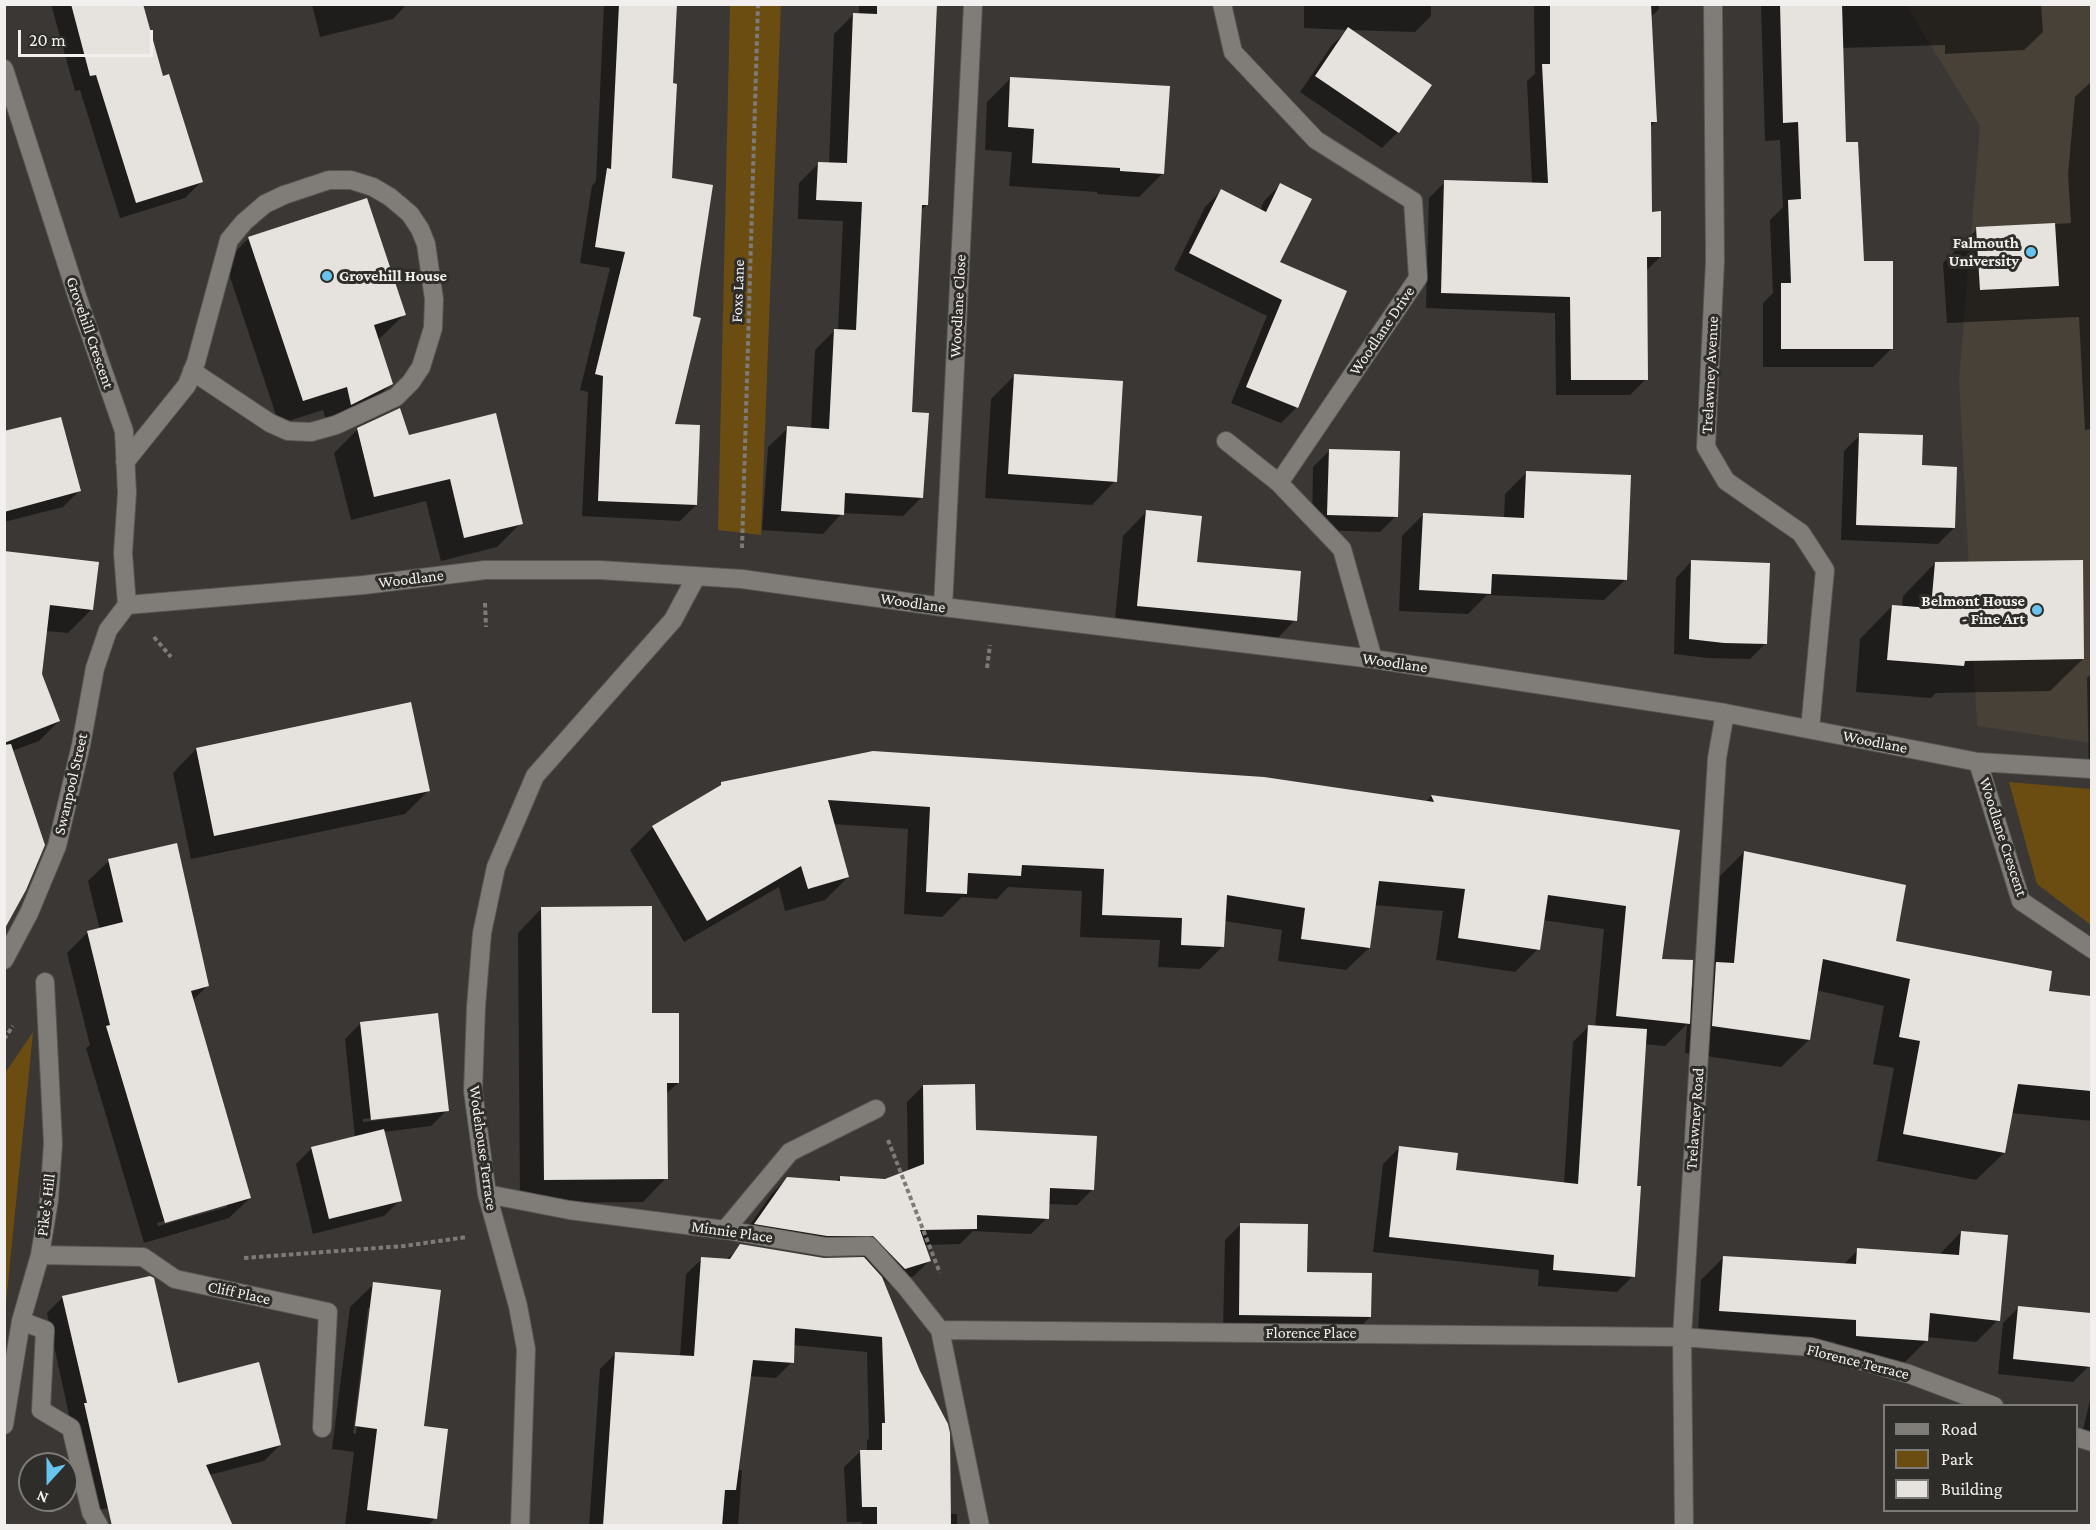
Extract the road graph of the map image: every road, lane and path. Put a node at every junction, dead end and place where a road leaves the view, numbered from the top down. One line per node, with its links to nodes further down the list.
1 (758, 4): 11 (path, Foxs Lane)
2 (1222, 4): 9 (street, Woodlane Drive)
3 (1713, 4): 16 (street, Trelawney Avenue)
4 (973, 5): 13 (street, Woodlane Close)
5 (4, 69): 8 (street, Grovehill Crescent)
6 (192, 371): 6 (street); 8 (street)
7 (1226, 441): 9 (street)
8 (125, 462): 12 (street, Grovehill Crescent)
9 (1279, 483): 14 (street)
10 (696, 577): 11 (street, Woodlane); 12 (street, Woodlane); 23 (street, Wodehouse Terrace)
11 (741, 579): 13 (street, Woodlane)
12 (127, 605): 20 (street, Swanpool Street)
13 (942, 607): 14 (street, Woodlane)
14 (1373, 659): 15 (street, Woodlane)
15 (1725, 713): 16 (street, Woodlane); 30 (street, Trelawney Road)
16 (1810, 729): 17 (street, Woodlane)
17 (1978, 762): 18 (street, Woodlane); 19 (street, Woodlane Crescent)
18 (2091, 769)
19 (2091, 949)
20 (4, 960)
21 (45, 982): 26 (street, Pike's Hill)
22 (876, 1109): 24 (street); 29 (path)
23 (487, 1194): 24 (street, Minnie Place); 25 (street, Wodehouse Terrace)
24 (725, 1230): 29 (street, Minnie Place)
25 (497, 1233): 27 (path); 35 (street, Wodehouse Terrace)
26 (40, 1255): 28 (street, Pike's Hill); 33 (street, Cliff Place)
27 (237, 1258)
28 (21, 1321): 32 (street, Pike's Hill); 34 (street)
29 (940, 1330): 30 (street, Florence Place); 36 (street)
30 (1682, 1336): 31 (street, Florence Terrace); 37 (street, Trelawney Road)
31 (1989, 1404)
32 (4, 1425)
33 (321, 1428)
34 (99, 1526)
35 (520, 1526)
36 (980, 1526)
37 (1684, 1526)

